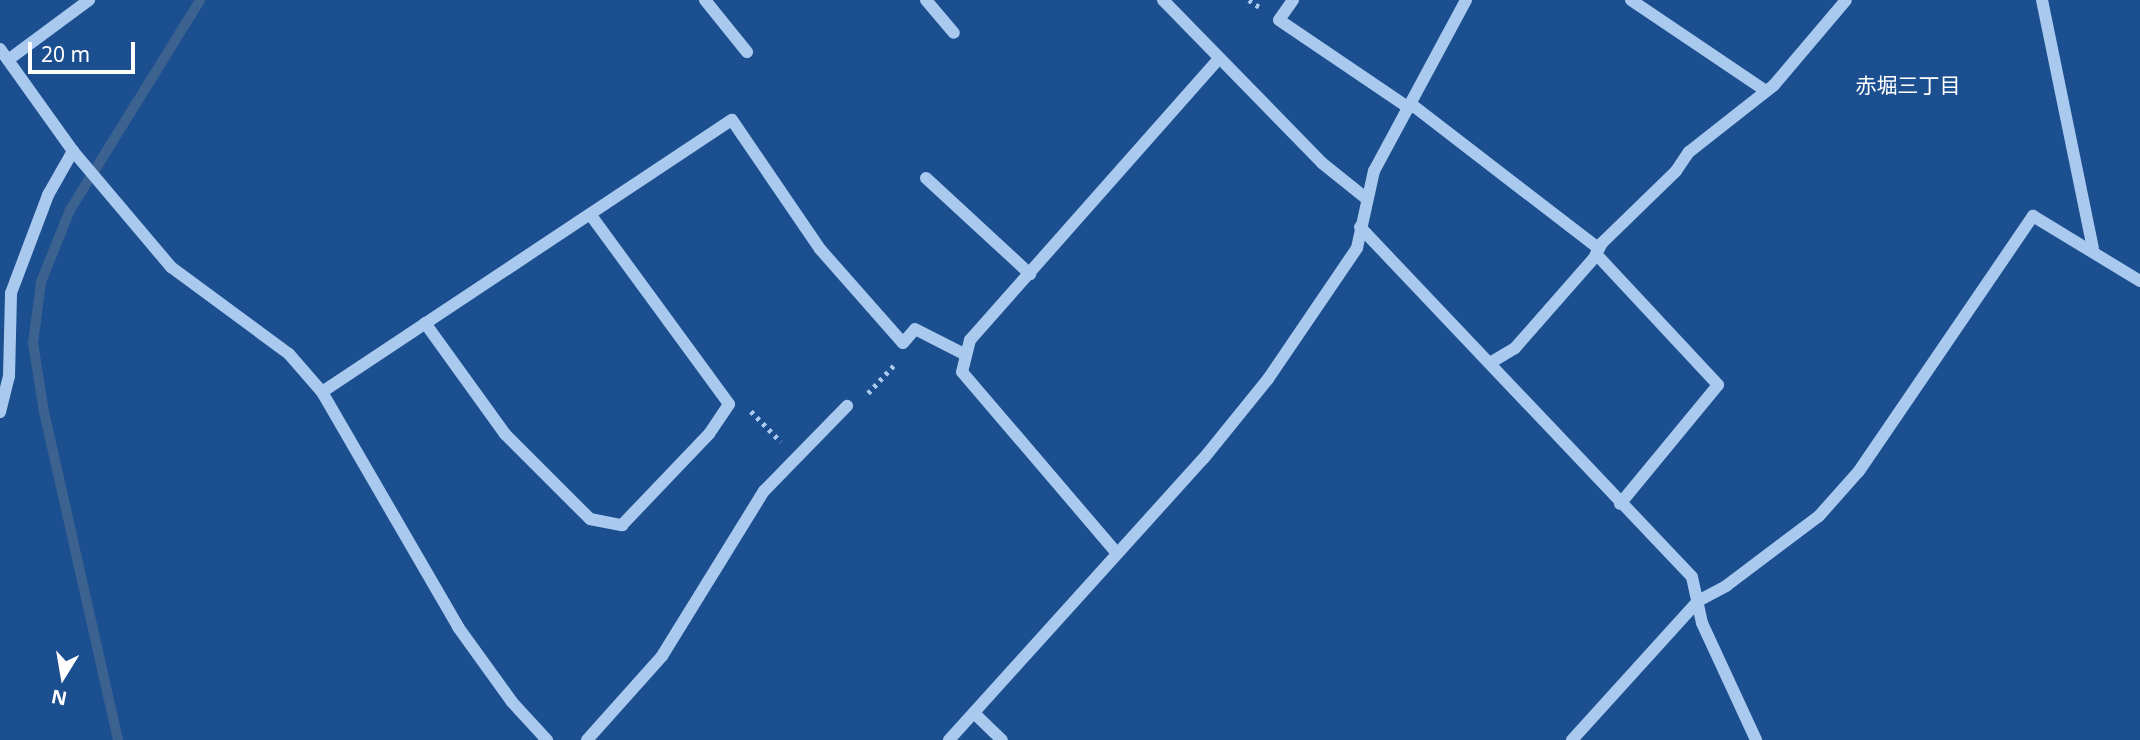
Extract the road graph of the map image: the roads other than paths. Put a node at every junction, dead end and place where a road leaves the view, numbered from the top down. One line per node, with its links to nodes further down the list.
1 (89, 0): 13 (street)
2 (705, 0): 12 (street)
3 (926, 0): 11 (street)
4 (1163, 0): 14 (street)
5 (1293, 0): 16 (street)
6 (1449, 0): 10 (street)
7 (1631, 0): 15 (street)
8 (1846, 0): 15 (street)
9 (2042, 0): 22 (street)
10 (1464, 4): 16 (street)
11 (954, 33)
12 (747, 52)
13 (4, 54): 17 (street)
14 (1219, 59): 19 (street); 24 (street)
15 (1766, 91): 23 (street)
16 (1410, 106): 19 (street); 23 (street)
17 (78, 155): 29 (street); 31 (street)
18 (926, 178): 24 (street)
19 (1367, 200): 21 (street)
20 (590, 214): 26 (street); 26 (street); 27 (street)
21 (1360, 227): 28 (street); 33 (street)
22 (2093, 248): 25 (street); 34 (street)
23 (1597, 251): 28 (street); 32 (street)
24 (1030, 274): 27 (street)
25 (2140, 281)
26 (425, 323): 29 (street)
27 (966, 355): 33 (street)
28 (1490, 363): 32 (street)
29 (322, 392): 36 (street)
30 (847, 406): 37 (street)
31 (0, 412)
32 (1620, 504): 34 (street)
33 (1115, 551): 35 (street)
34 (1698, 601): 40 (street); 41 (street)
35 (976, 715): 38 (street); 39 (street)
36 (547, 740)
37 (587, 740)
38 (949, 740)
39 (1002, 740)
40 (1572, 740)
41 (1756, 740)

